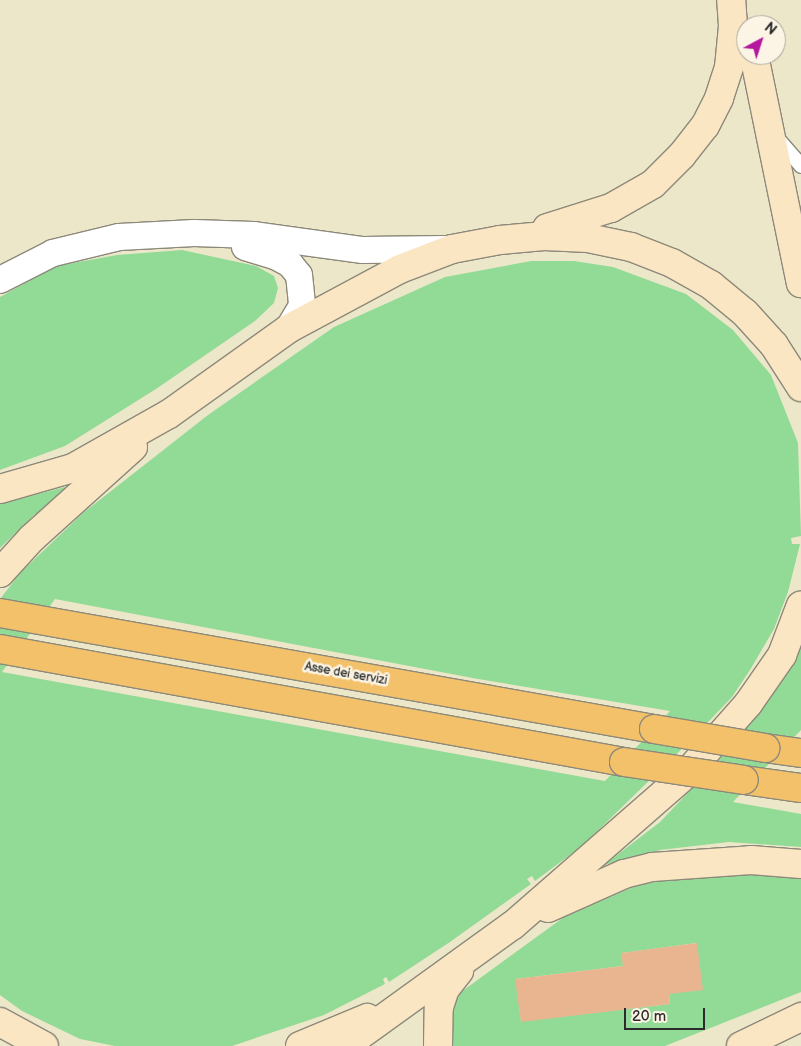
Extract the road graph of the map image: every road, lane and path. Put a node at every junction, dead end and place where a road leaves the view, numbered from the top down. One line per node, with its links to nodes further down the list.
1 (731, 0): 8 (main road)
2 (742, 0): 3 (main road)
3 (746, 15)
4 (756, 65): 5 (main road)
5 (771, 130): 6 (lane); 12 (main road)
6 (801, 166)
7 (194, 233): 9 (street); 11 (street); 13 (street)
8 (500, 240): 9 (main road); 14 (main road)
9 (452, 249): 13 (main road)
10 (801, 274): 12 (lane)
11 (0, 280)
12 (801, 282)
13 (288, 329): 15 (main road)
14 (801, 387)
15 (170, 414): 16 (main road); 17 (main road)
16 (0, 489)
17 (0, 572)
18 (801, 605): 24 (main road)
19 (0, 613): 21 (main road, Asse dei servizi, bridge)
20 (8, 650): 22 (main road, bridge)
21 (801, 753)
22 (801, 788)
23 (801, 864): 24 (main road)
24 (513, 925): 25 (main road)
25 (467, 959): 26 (main road); 34 (main road)
26 (410, 1000): 32 (main road); 33 (main road)
27 (801, 1017): 35 (main road)
28 (1, 1023): 30 (main road); 31 (main road)
29 (801, 1031): 36 (main road)
30 (21, 1046)
31 (44, 1046)
32 (300, 1046)
33 (345, 1046)
34 (438, 1046)
35 (740, 1046)
36 (752, 1046)

